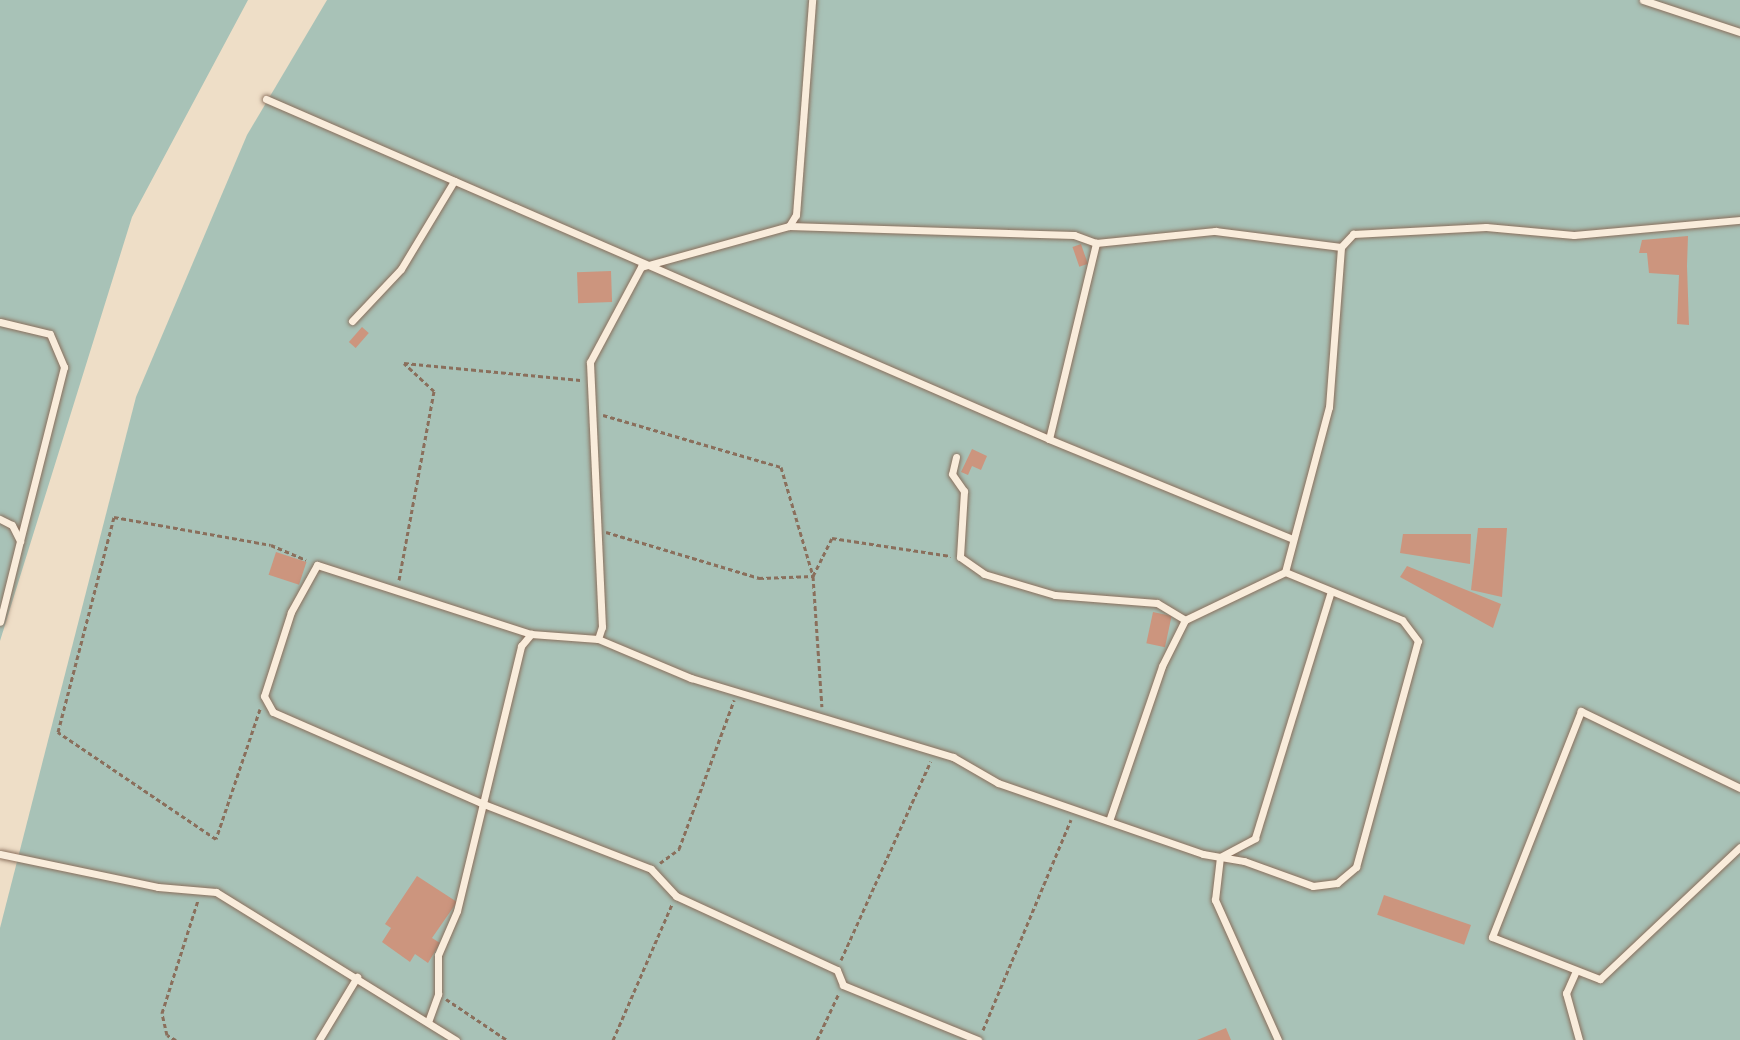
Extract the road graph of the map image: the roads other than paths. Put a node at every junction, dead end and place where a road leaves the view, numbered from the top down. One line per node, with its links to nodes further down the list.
1 (812, 0): 7 (lane)
2 (1643, 0): 3 (lane)
3 (1740, 32)
4 (266, 99): 5 (lane)
5 (454, 181): 10 (lane); 11 (lane)
6 (1740, 220): 9 (lane)
7 (789, 226): 8 (lane); 10 (lane)
8 (1096, 243): 9 (lane); 13 (lane)
9 (1341, 247): 16 (lane)
10 (648, 265): 13 (lane); 23 (lane)
11 (352, 321)
12 (0, 322): 17 (lane)
13 (1048, 439): 16 (lane)
14 (956, 457): 20 (lane)
15 (0, 519): 17 (lane)
16 (1290, 538): 18 (lane)
17 (20, 541): 21 (lane)
18 (1285, 572): 19 (lane); 20 (lane)
19 (1331, 591): 29 (lane); 29 (lane)
20 (1185, 620): 26 (lane)
21 (0, 622)
22 (531, 634): 23 (lane); 25 (lane); 25 (lane)
23 (598, 639): 26 (lane)
24 (1740, 788): 30 (lane)
25 (481, 803): 32 (lane); 35 (lane)
26 (1109, 821): 29 (lane)
27 (1740, 847): 30 (lane)
28 (0, 854): 31 (lane)
29 (1220, 857): 36 (lane)
30 (1575, 973): 37 (lane)
31 (357, 977): 32 (lane); 33 (lane)
32 (428, 1022): 34 (lane)
33 (319, 1040)
34 (456, 1040)
35 (979, 1040)
36 (1278, 1040)
37 (1579, 1040)

